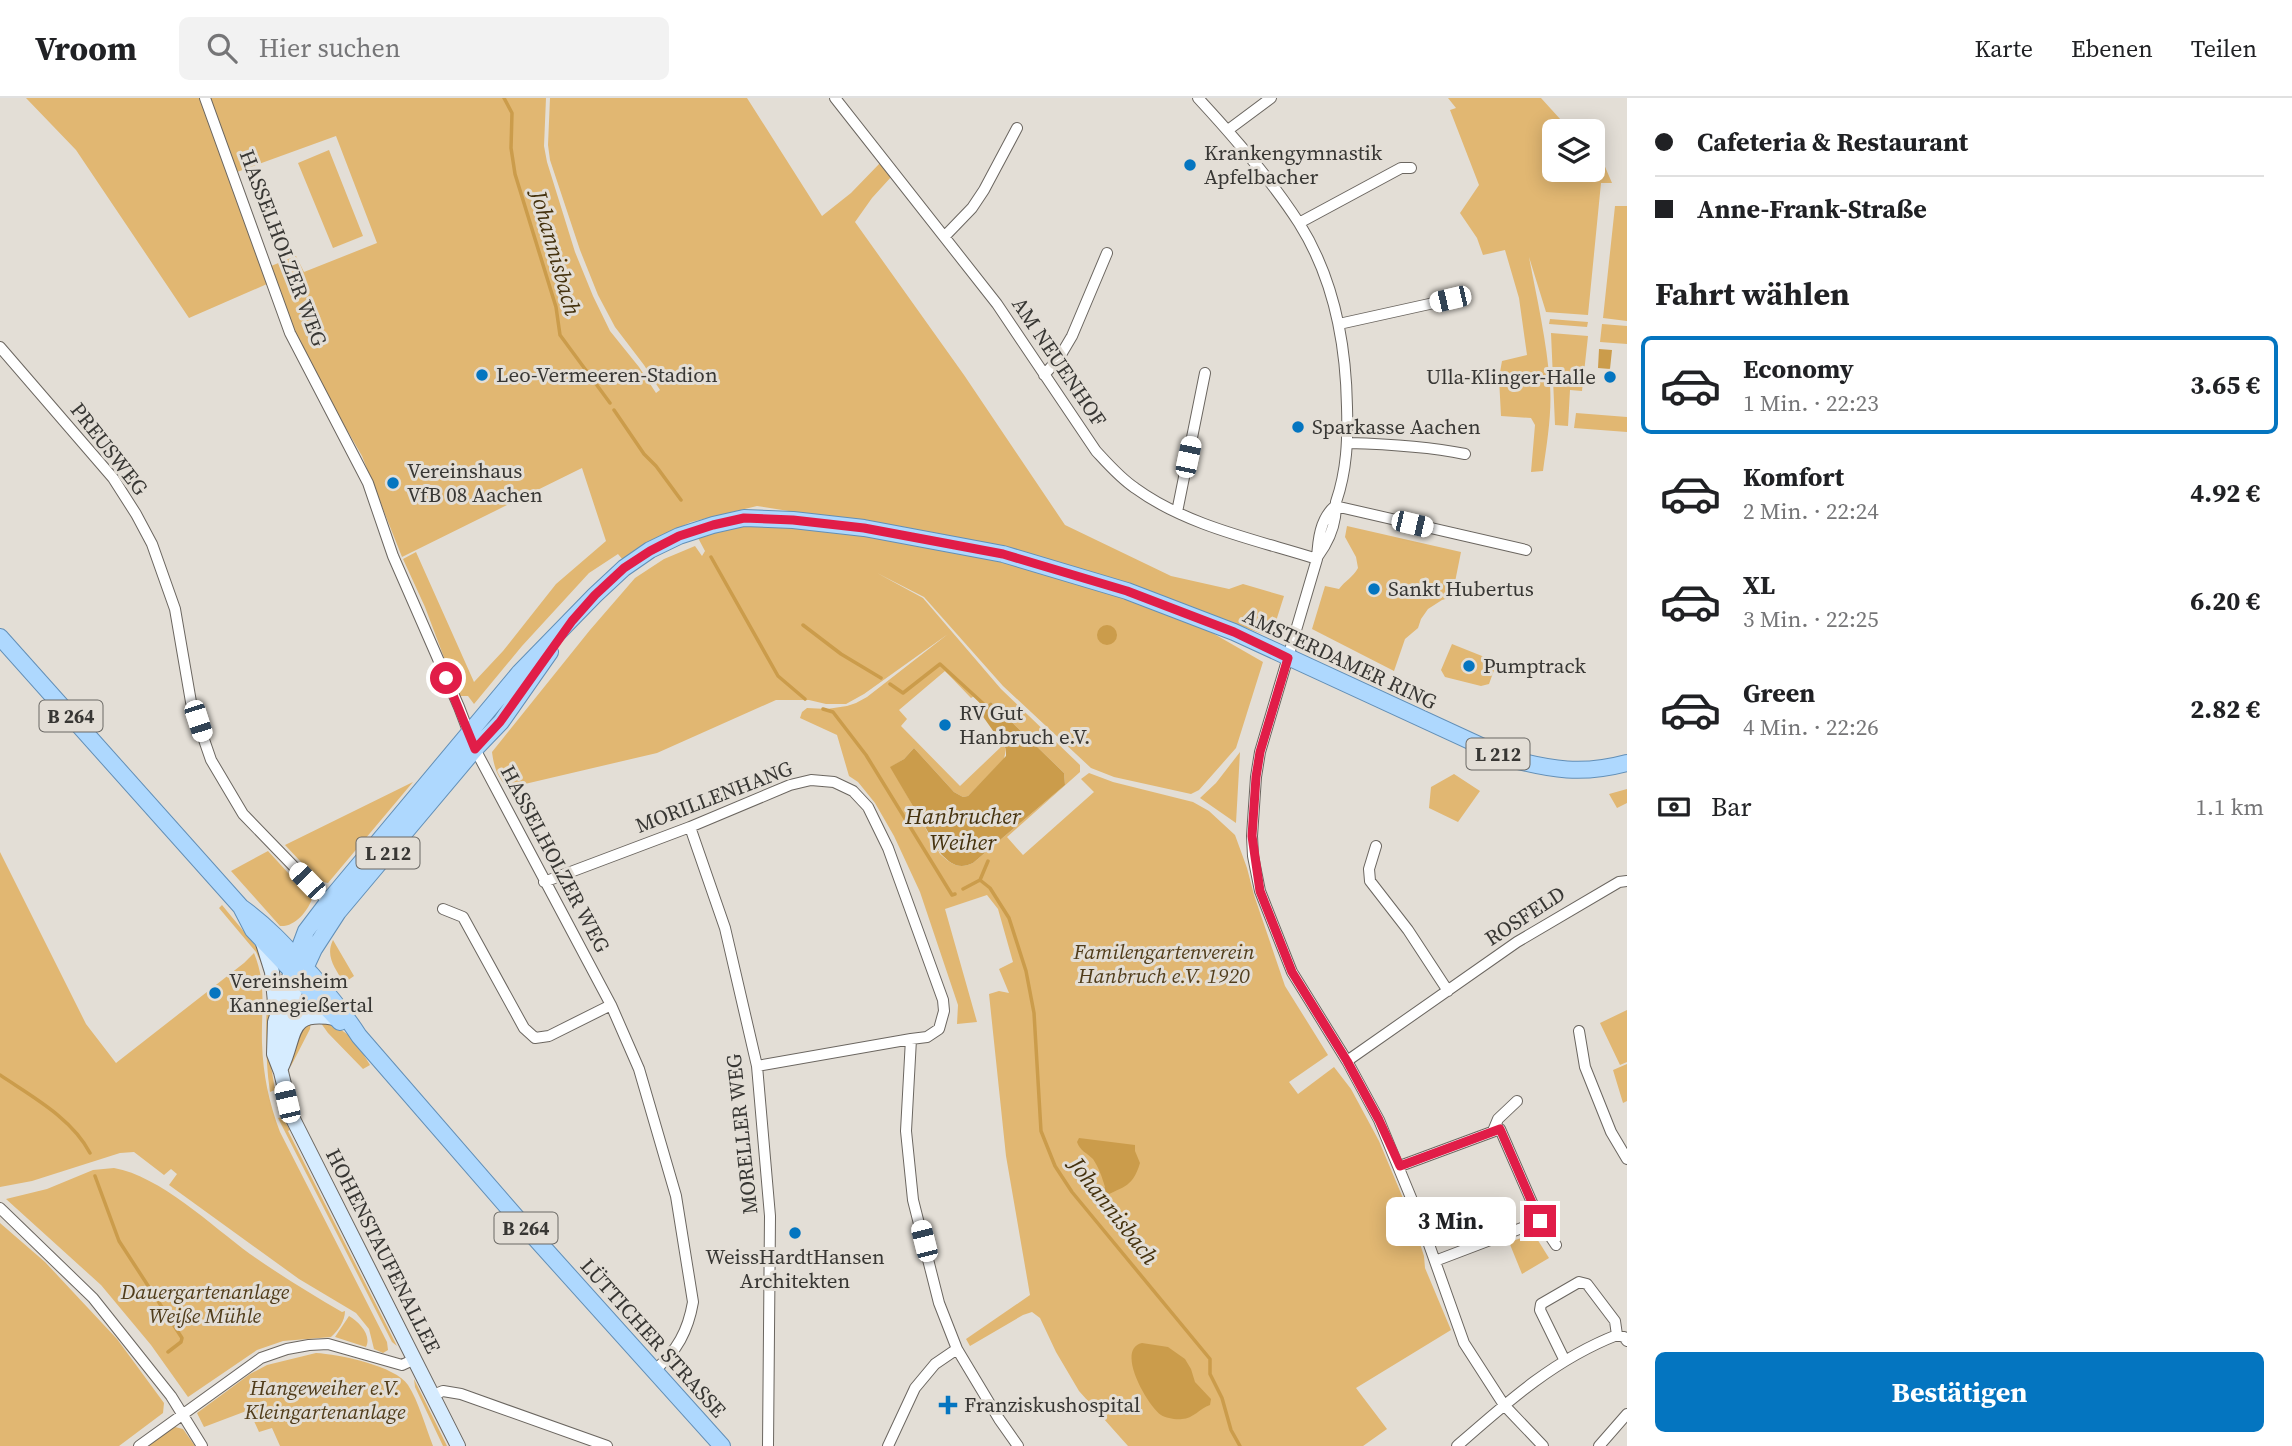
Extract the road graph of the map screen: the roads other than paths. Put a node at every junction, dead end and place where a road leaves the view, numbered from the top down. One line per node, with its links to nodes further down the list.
1 (205, 98): 24 (street, HASSELHOLZER WEG)
2 (835, 98): 9 (street, AM NEUENHOF)
3 (1198, 98): 6 (street)
4 (1271, 98): 6 (street)
5 (1017, 128): 9 (street)
6 (1228, 130): 8 (street)
7 (1411, 167): 8 (street)
8 (1298, 223): 12 (street)
9 (946, 236): 15 (street, AM NEUENHOF)
10 (1107, 253): 15 (street)
11 (1461, 297): 12 (street)
12 (1339, 324): 16 (street)
13 (0, 347): 31 (street, PREUSWEG)
14 (1205, 373): 19 (street)
15 (1044, 375): 19 (street, AM NEUENHOF)
16 (1348, 443): 17 (street); 18 (street)
17 (1465, 454)
18 (1335, 506): 20 (street); 21 (street)
19 (1177, 512): 21 (street, AM NEUENHOF)
20 (1526, 550)
21 (1317, 559): 23 (street)
22 (0, 637): 30 (main road, LÜTTICHER STRASSE / B 264)
23 (1288, 658): 24 (main road, AMSTERDAMER RING / L 212); 25 (main road, AMSTERDAMER RING / L 212); 42 (street)
24 (472, 741): 28 (street, HASSELHOLZER WEG); 31 (main road, AMSTERDAMER RING / L 212)
25 (1627, 763)
26 (690, 827): 28 (street, MORILLENHANG); 41 (street, MORILLENHANG); 43 (street, MORELLER WEG)
27 (1376, 846): 35 (street)
28 (544, 881): 36 (street, HASSELHOLZER WEG)
29 (1627, 881): 35 (street, ROSFELD)
30 (240, 907): 33 (main road, LÜTTICHER STRASSE / B 264); 34 (main road, LÜTTICHER STRASSE / B 264)
31 (333, 907): 34 (main road, AMSTERDAMER RING / L 212)
32 (443, 909): 36 (street)
33 (262, 939): 34 (main road, LÜTTICHER STRASSE / B 264); 38 (main road)
34 (298, 969): 37 (main road, LÜTTICHER STRASSE / B 264); 38 (main road, HOHENSTAUFENALLEE); 40 (main road, LÜTTICHER STRASSE / B 264); 44 (main road, HOHENSTAUFENALLEE)
35 (1448, 991): 42 (street, ROSFELD)
36 (611, 1005): 57 (street, HASSELHOLZER WEG)
37 (335, 1018): 40 (main road, LÜTTICHER STRASSE / B 264); 44 (main road)
38 (275, 1022): 44 (main road, HOHENSTAUFENALLEE)
39 (1579, 1031): 47 (street)
40 (359, 1036): 57 (main road, LÜTTICHER STRASSE / B 264)
41 (911, 1039): 43 (street); 54 (street)
42 (1347, 1061): 48 (street)
43 (757, 1066): 67 (street, MORELLER WEG)
44 (281, 1070): 55 (main road, HOHENSTAUFENALLEE)
45 (1517, 1101): 46 (street)
46 (1493, 1131): 48 (street); 50 (street)
47 (1627, 1159)
48 (1400, 1166): 52 (street)
49 (0, 1208): 60 (street)
50 (1540, 1221): 51 (street); 52 (street)
51 (1556, 1245)
52 (1435, 1261): 59 (street)
53 (1622, 1338): 56 (street); 56 (street)
54 (957, 1349): 68 (street); 69 (street)
55 (415, 1359): 58 (main road, HOHENSTAUFENALLEE); 60 (street)
56 (1564, 1359): 59 (street)
57 (655, 1370): 66 (main road, LÜTTICHER STRASSE / B 264)
58 (433, 1395): 64 (main road, HOHENSTAUFENALLEE); 65 (street)
59 (1504, 1405): 70 (street); 71 (street)
60 (183, 1414): 62 (street); 63 (street)
61 (1627, 1414): 72 (street)
62 (139, 1446)
63 (202, 1446)
64 (457, 1446)
65 (607, 1446)
66 (722, 1446)
67 (768, 1446)
68 (888, 1446)
69 (1018, 1446)
70 (1457, 1446)
71 (1543, 1446)
72 (1599, 1446)

